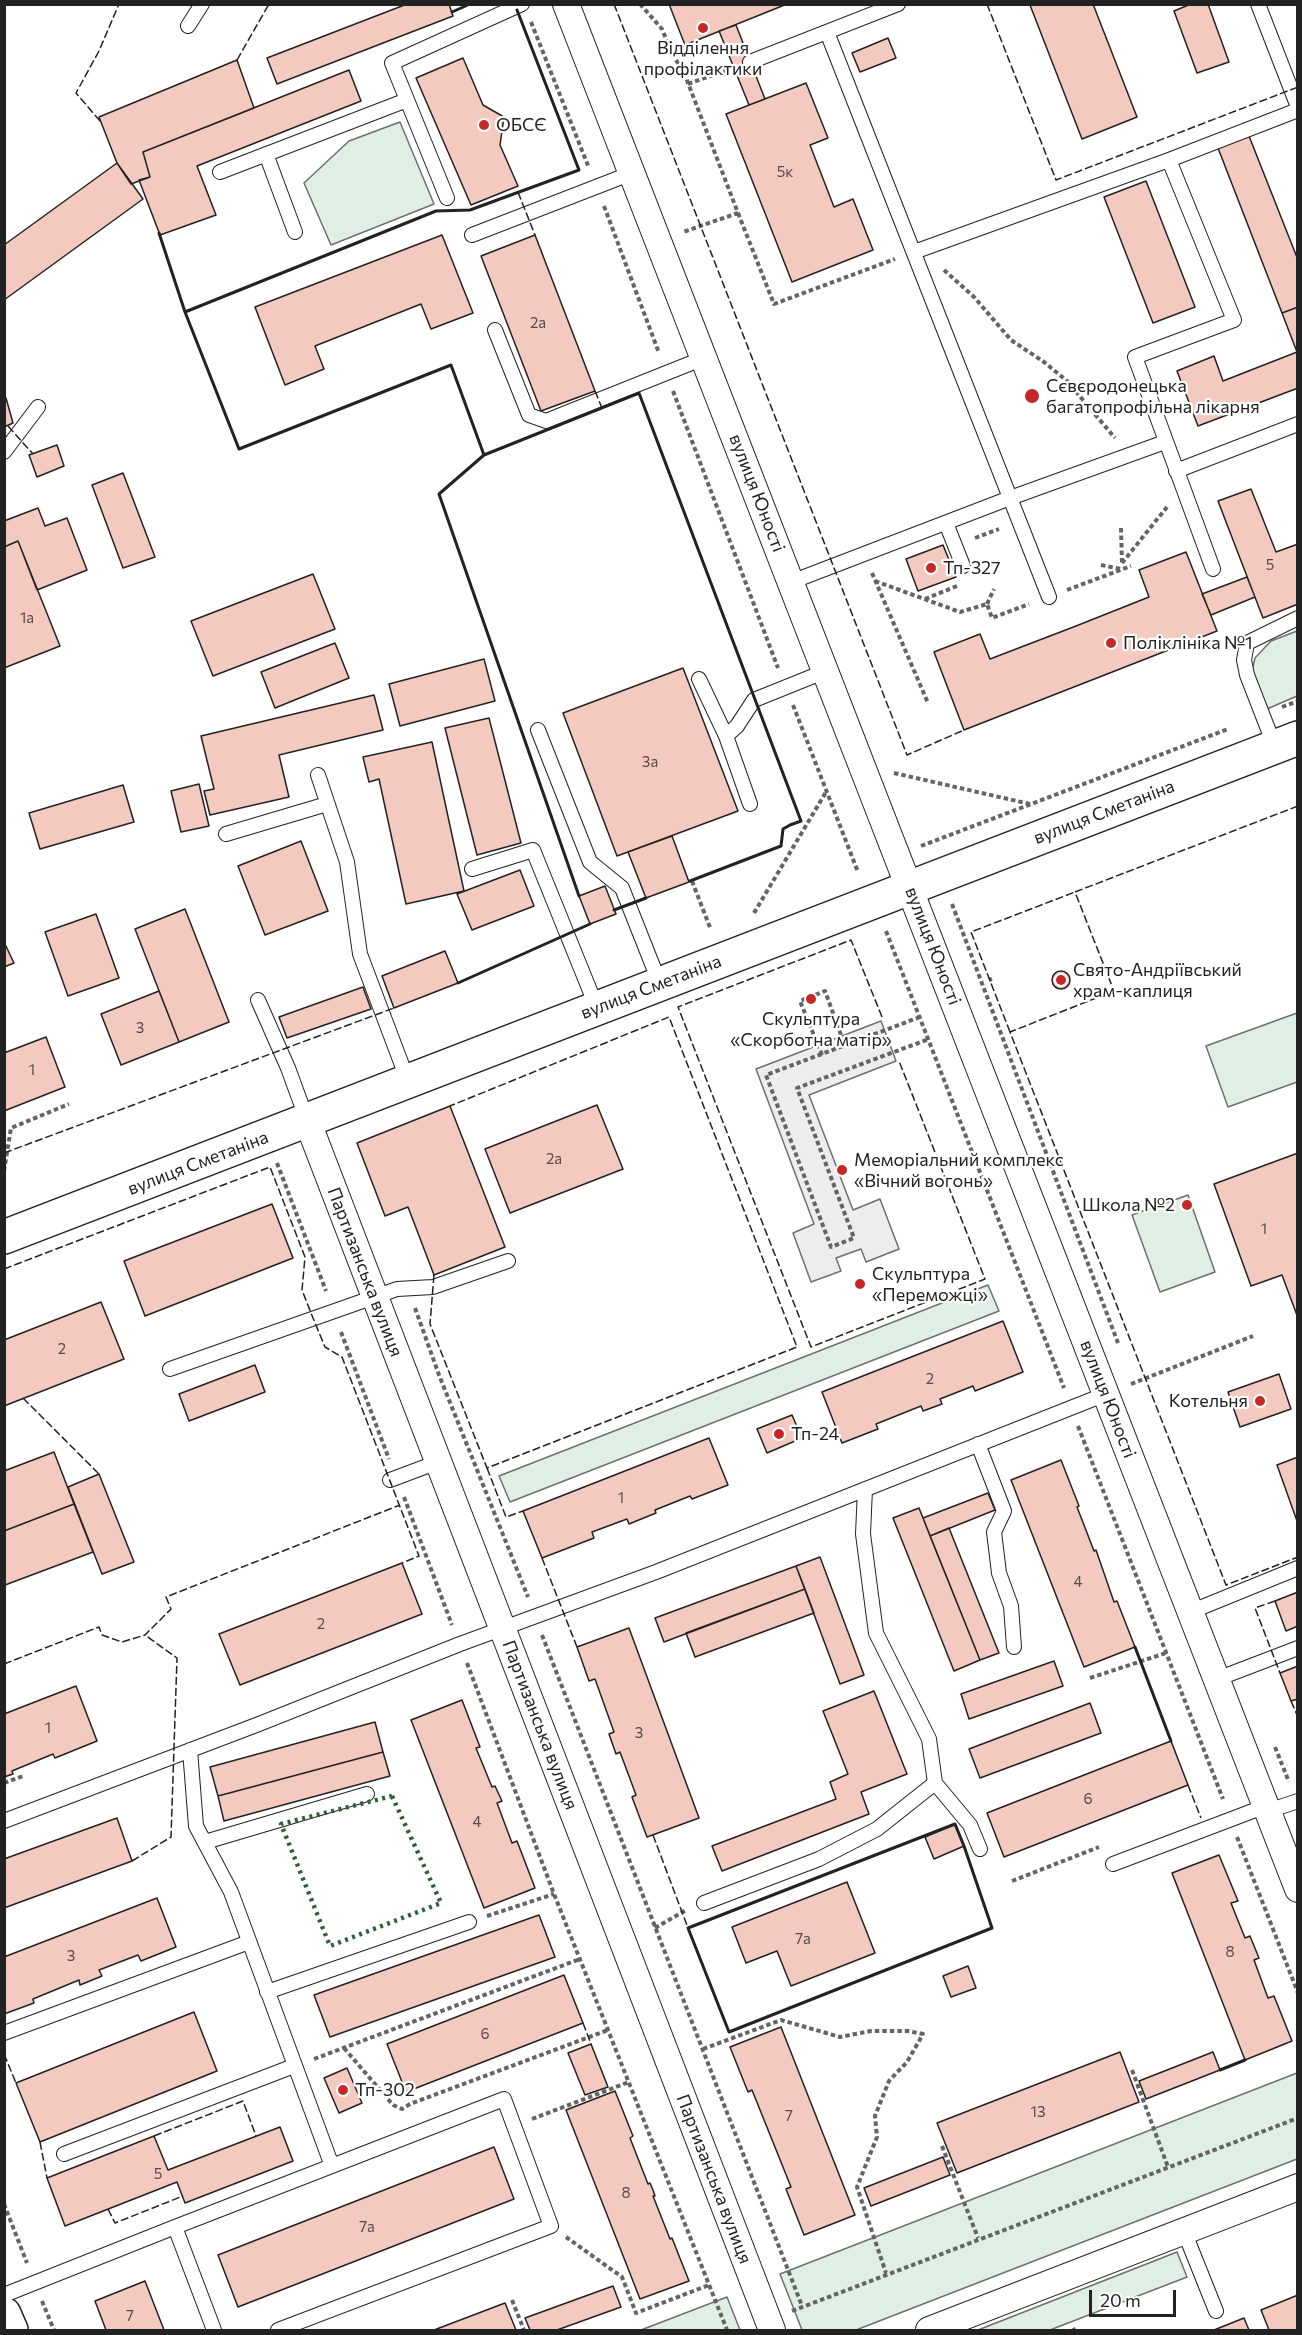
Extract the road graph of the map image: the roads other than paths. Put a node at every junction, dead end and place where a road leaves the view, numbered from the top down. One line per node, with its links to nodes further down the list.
1 (202, 4): 6 (lane)
2 (566, 4): 14 (street, вулиця Юності)
3 (898, 4): 7 (lane)
4 (1258, 4): 10 (lane)
5 (525, 10): 9 (lane)
6 (188, 26)
7 (827, 32): 8 (lane); 18 (lane)
8 (750, 62)
9 (407, 100): 11 (lane); 15 (lane)
10 (1298, 108): 12 (lane)
11 (266, 154): 13 (lane); 16 (lane)
12 (1169, 160): 18 (lane); 23 (lane)
13 (220, 172)
14 (632, 174): 17 (lane); 20 (street, вулиця Юності)
15 (447, 198)
16 (295, 231)
17 (472, 235)
18 (914, 252): 26 (lane)
19 (495, 330): 20 (lane)
20 (704, 358): 30 (street, вулиця Юності)
21 (38, 407): 24 (lane)
22 (1298, 424): 25 (lane)
23 (1165, 442): 25 (lane); 26 (lane)
24 (4, 452)
25 (1176, 471): 29 (lane)
26 (1010, 498): 27 (lane); 31 (lane)
27 (946, 523): 28 (lane); 30 (lane)
28 (963, 566)
29 (1214, 569)
30 (791, 582): 33 (street, вулиця Юності)
31 (1049, 597)
32 (1298, 618): 37 (lane)
33 (826, 671): 36 (lane); 43 (street, вулиця Юності)
34 (699, 679): 36 (lane)
35 (538, 730): 44 (lane)
36 (726, 736): 40 (lane)
37 (1286, 742): 43 (street, вулиця Сметаніна)
38 (318, 775): 39 (lane)
39 (327, 804): 41 (lane); 47 (lane)
40 (750, 804)
41 (226, 834)
42 (472, 869): 46 (lane)
43 (910, 887): 44 (street, вулиця Сметаніна); 53 (street, вулиця Юності)
44 (660, 984): 46 (street, вулиця Сметаніна)
45 (258, 1000): 48 (lane)
46 (597, 1008): 47 (street, вулиця Сметаніна)
47 (408, 1081): 48 (street, вулиця Сметаніна)
48 (307, 1120): 49 (street, вулиця Сметаніна); 51 (street, Партизанська вулиця)
49 (4, 1237)
50 (508, 1261): 51 (lane)
51 (386, 1292): 52 (lane); 55 (street, Партизанська вулиця)
52 (170, 1369)
53 (1106, 1394): 54 (lane); 59 (street, вулиця Юності)
54 (978, 1444): 57 (lane); 61 (lane)
55 (438, 1462): 56 (lane); 60 (street, Партизанська вулиця)
56 (393, 1478)
57 (866, 1489): 60 (lane); 65 (lane)
58 (1298, 1568): 59 (lane)
59 (1190, 1612): 63 (street, вулиця Юності)
60 (503, 1629): 64 (lane); 88 (street, Партизанська вулиця)
61 (1014, 1647)
62 (1298, 1648): 63 (lane)
63 (1217, 1679): 68 (street, вулиця Юності)
64 (190, 1750): 69 (lane); 70 (lane)
65 (935, 1783): 71 (lane); 74 (lane)
66 (367, 1794): 70 (lane)
67 (1297, 1801): 68 (lane)
68 (1267, 1808): 72 (lane); 73 (street, вулиця Юності)
69 (4, 1821)
70 (205, 1842): 76 (lane)
71 (980, 1849)
72 (1113, 1864)
73 (1298, 1888)
74 (704, 1902)
75 (469, 1922): 77 (lane)
76 (249, 1942): 77 (lane); 78 (lane)
77 (267, 1992): 79 (lane)
78 (4, 2033)
79 (294, 2066): 80 (lane); 81 (lane)
80 (64, 2154)
81 (332, 2166): 83 (lane); 91 (lane)
82 (1298, 2187): 84 (street)
83 (175, 2227): 85 (lane); 90 (lane)
84 (1184, 2231): 86 (lane); 92 (street)
85 (4, 2295)
86 (1216, 2312)
87 (4, 2314): 89 (street)
88 (770, 2326)
89 (11, 2331)
90 (214, 2331)
91 (278, 2331)
92 (928, 2331)

